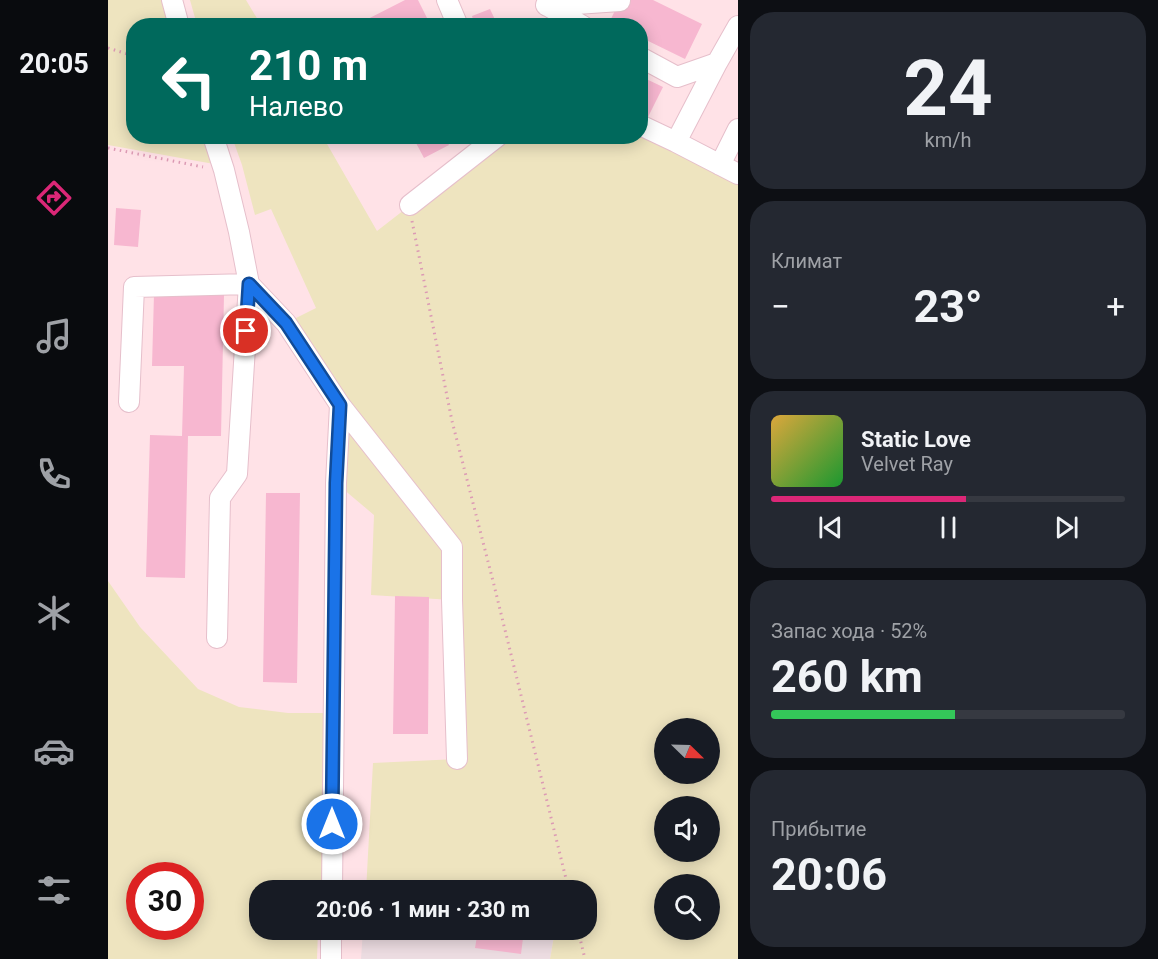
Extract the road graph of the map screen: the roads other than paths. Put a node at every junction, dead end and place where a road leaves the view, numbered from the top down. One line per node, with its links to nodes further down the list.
1 (172, 0): 5 (street)
2 (447, 0): 6 (street)
3 (620, 1): 4 (street)
4 (542, 3): 7 (street)
5 (177, 18)
6 (455, 18)
7 (569, 18)
8 (738, 26): 10 (street)
9 (648, 61): 10 (street)
10 (717, 63): 13 (street)
11 (648, 129): 13 (street)
12 (738, 129): 16 (street)
13 (676, 142): 16 (street)
14 (216, 144): 19 (street)
15 (488, 144): 18 (street)
16 (720, 165): 17 (street)
17 (738, 174)
18 (410, 205)
19 (249, 284): 20 (street); 21 (street); 22 (street)
20 (129, 402)
21 (340, 405): 23 (street); 24 (street)
22 (217, 638)
23 (457, 759)
24 (332, 880)
25 (331, 940): 26 (street)
26 (331, 959)

